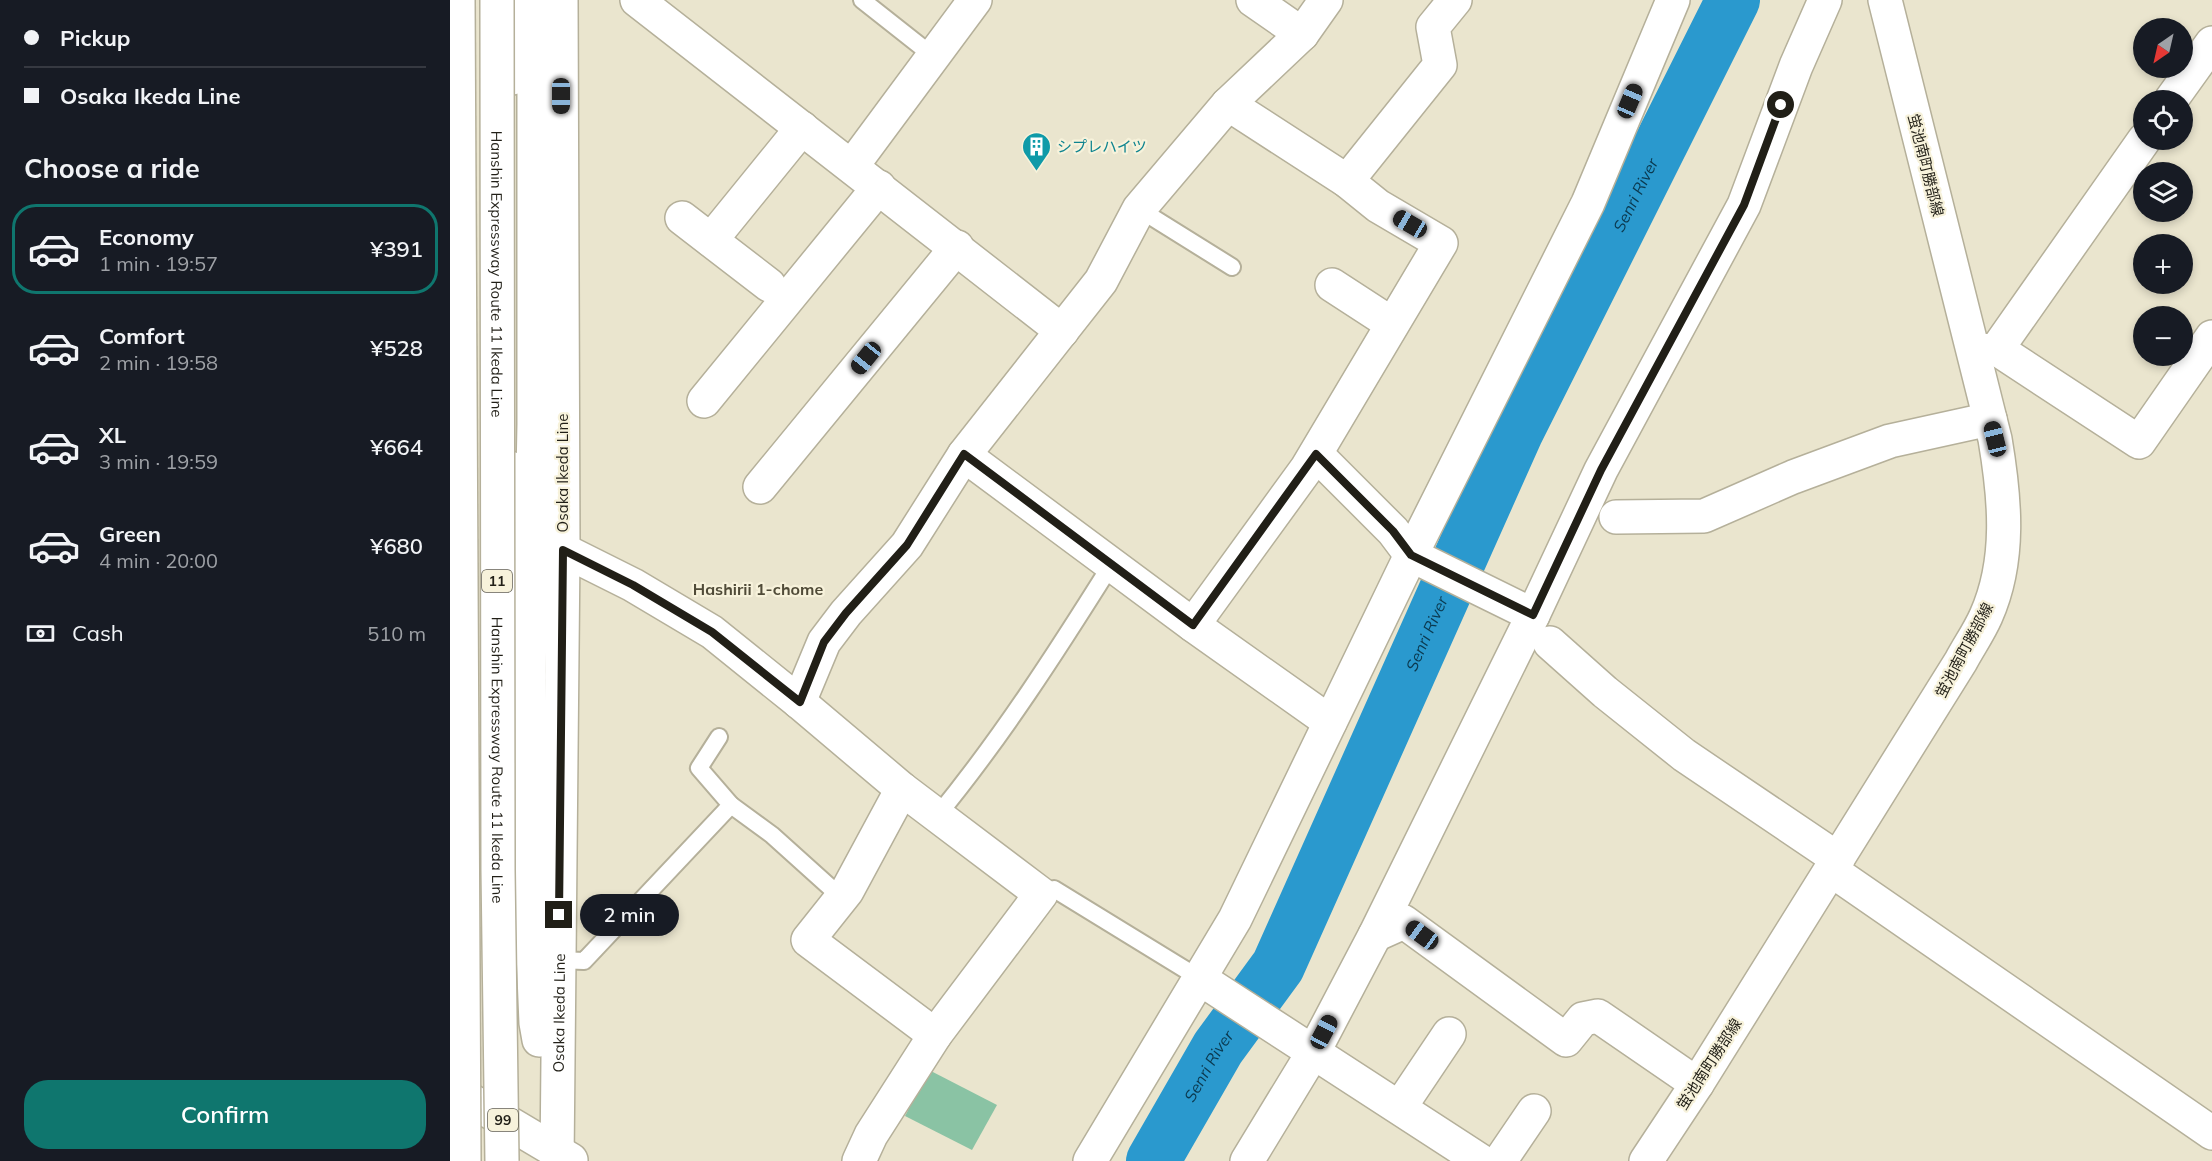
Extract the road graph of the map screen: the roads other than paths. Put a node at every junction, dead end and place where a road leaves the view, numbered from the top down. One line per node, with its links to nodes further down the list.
1 (458, 0): 72 (main road, bridge)
2 (497, 0): 74 (main road, Hanshin Expressway Route 11 Ikeda Line / 11, bridge)
3 (524, 0): 48 (main road)
4 (534, 0): 48 (main road, 11)
5 (561, 0): 42 (main road, Osaka Ikeda Line)
6 (637, 0): 20 (main road)
7 (862, 0): 17 (lane)
8 (975, 0): 17 (main road)
9 (1326, 0): 15 (main road)
10 (1455, 0): 23 (main road)
11 (1672, 0): 43 (main road)
12 (1825, 0): 45 (main road)
13 (1885, 0): 35 (main road, 蛍池南町勝部線)
14 (1262, 2): 15 (main road)
15 (1302, 34): 19 (main road)
16 (2212, 43): 18 (main road)
17 (933, 56): 22 (main road)
18 (2178, 90)
19 (1228, 104): 23 (main road); 25 (main road)
20 (802, 128): 22 (main road); 27 (main road)
21 (2136, 150): 35 (main road)
22 (852, 166): 24 (main road)
23 (1347, 181): 32 (main road)
24 (879, 187): 28 (main road); 36 (main road)
25 (1139, 209): 29 (lane); 33 (main road)
26 (682, 218): 27 (main road)
27 (711, 240): 30 (main road)
28 (957, 248): 33 (main road); 40 (main road)
29 (1232, 267)
30 (769, 285)
31 (1332, 285): 32 (main road)
32 (1392, 324): 39 (main road)
33 (1062, 331): 38 (main road)
34 (2212, 337): 35 (main road)
35 (1985, 351): 37 (main road, 蛍池南町勝部線)
36 (704, 401)
37 (1990, 419): 41 (main road); 56 (main road, 蛍池南町勝部線)
38 (964, 454): 44 (main road); 49 (main road)
39 (1316, 454): 43 (main road); 46 (main road)
40 (759, 487)
41 (1616, 517)
42 (563, 550): 49 (main road); 60 (main road, Osaka Ikeda Line)
43 (1411, 555): 45 (main road); 50 (main road)
44 (1111, 565): 46 (main road); 54 (lane)
45 (1533, 615): 59 (main road)
46 (1193, 625): 50 (main road)
47 (1550, 643): 56 (main road)
48 (529, 677): 55 (main road)
49 (800, 702): 52 (main road)
50 (1330, 722): 61 (main road)
51 (719, 737): 53 (lane)
52 (902, 789): 54 (main road); 58 (main road)
53 (731, 805): 58 (lane); 60 (lane)
54 (937, 816): 57 (main road)
55 (529, 857): 65 (main road); 71 (main road)
56 (1835, 865): 66 (main road, 蛍池南町勝部線); 70 (main road)
57 (1041, 894): 61 (lane); 63 (main road)
58 (842, 898): 63 (main road)
59 (1375, 935): 64 (main road); 66 (main road)
60 (558, 960): 71 (main road, Osaka Ikeda Line)
61 (1199, 978): 64 (main road); 76 (main road)
62 (1449, 1034): 68 (main road)
63 (935, 1035): 75 (main road)
64 (1314, 1051): 68 (main road); 77 (main road)
65 (450, 1071)
66 (1697, 1084): 80 (main road, 蛍池南町勝部線)
67 (450, 1088): 71 (main road, 99)
68 (1400, 1107): 78 (main road)
69 (1534, 1111): 79 (main road)
70 (2212, 1133)
71 (562, 1158): 73 (main road)
72 (464, 1161)
73 (489, 1161)
74 (502, 1161)
75 (859, 1161)
76 (1090, 1161)
77 (1247, 1161)
78 (1481, 1161)
79 (1500, 1161)
80 (1646, 1161)

